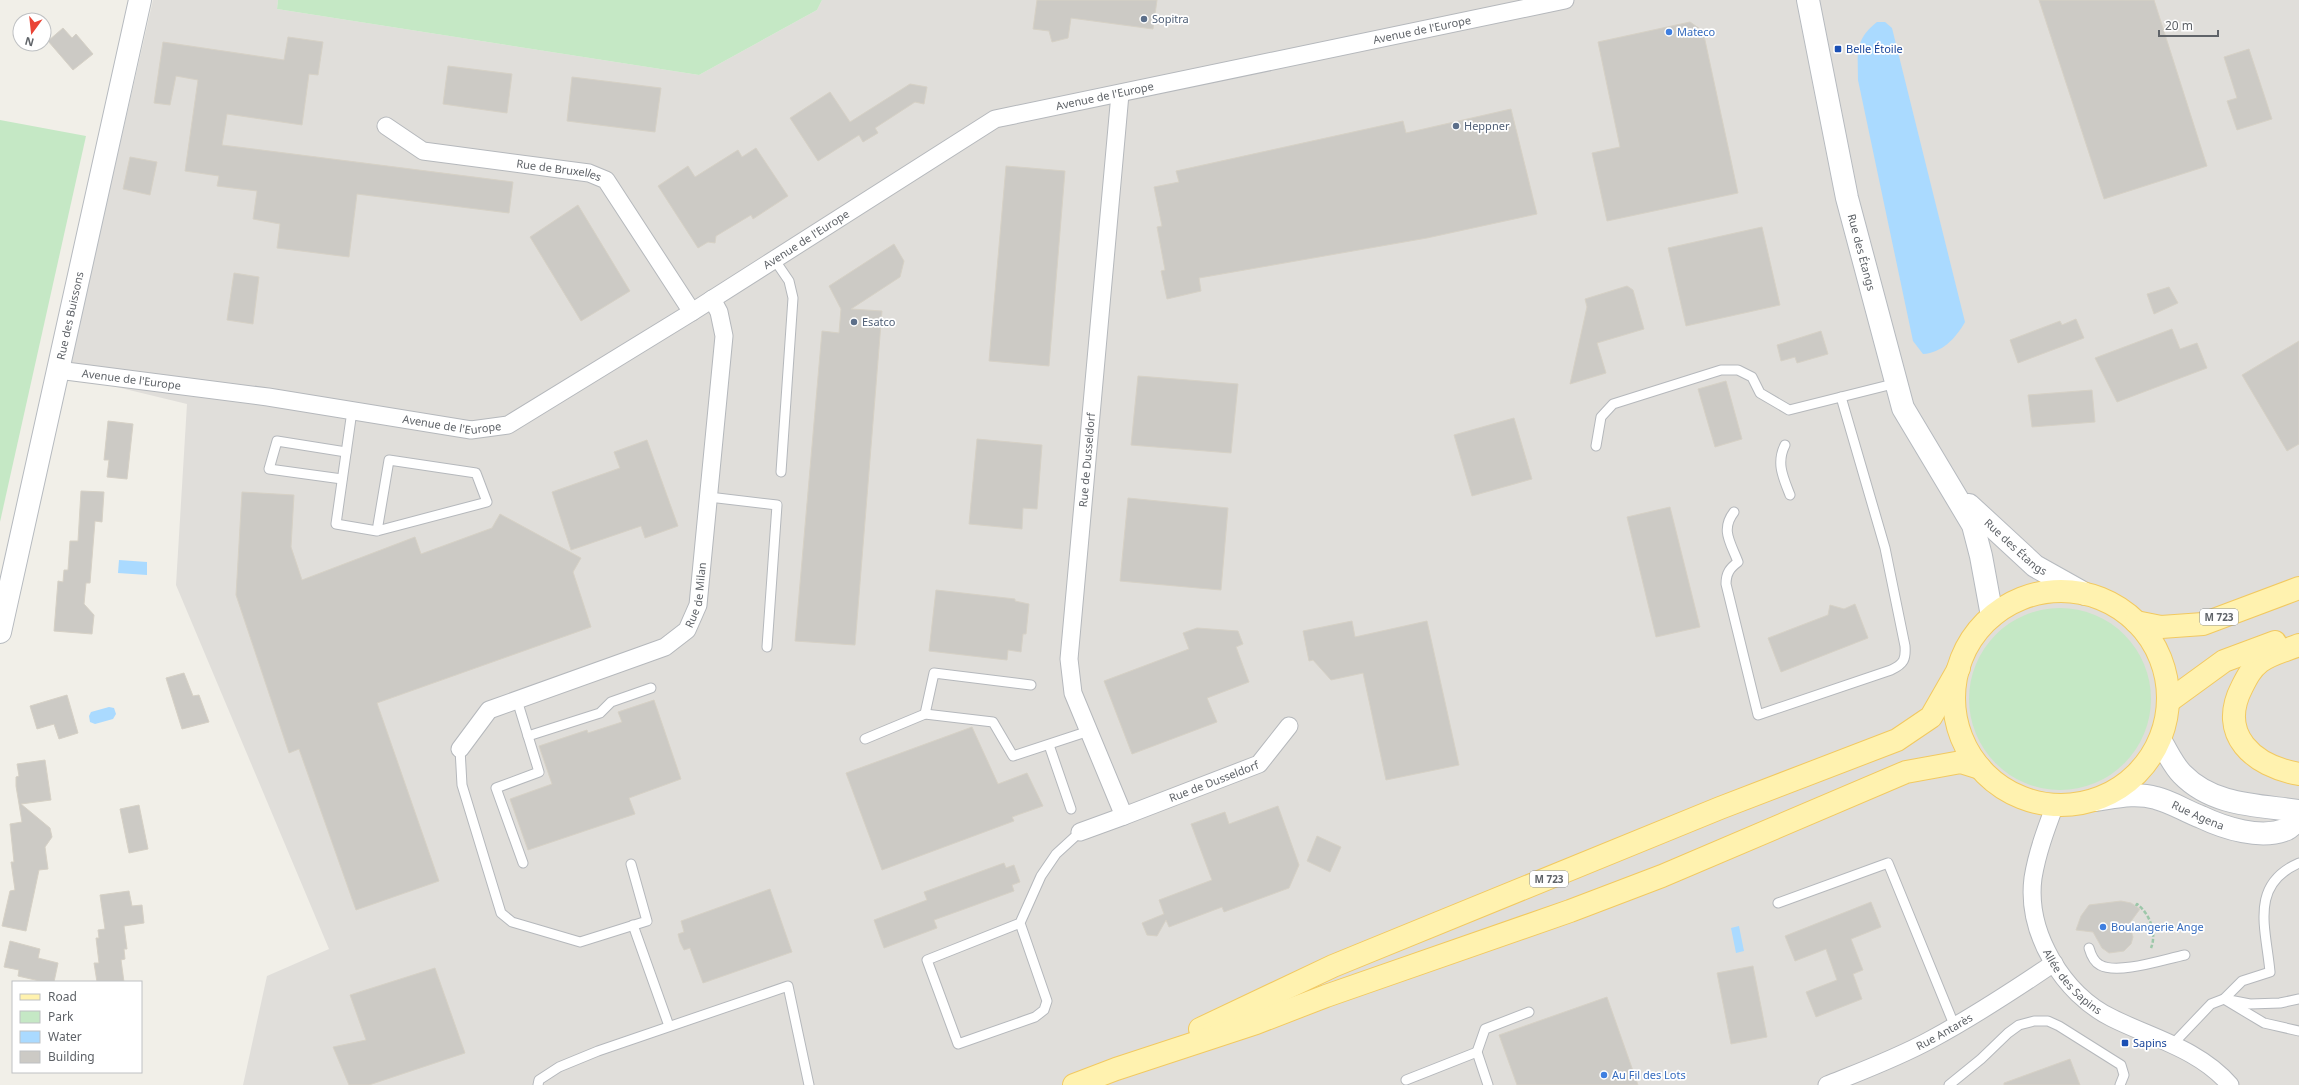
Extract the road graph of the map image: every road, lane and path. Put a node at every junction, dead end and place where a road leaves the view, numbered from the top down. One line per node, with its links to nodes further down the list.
1 (140, 0): 9 (main road, Rue des Buissons)
2 (1565, 0): 4 (street, Avenue de l'Europe)
3 (1808, 0): 10 (main road, Rue des Étangs)
4 (1120, 94): 6 (street, Avenue de l'Europe); 38 (street, Rue de Dusseldorf)
5 (386, 126): 8 (street, Rue de Bruxelles)
6 (774, 259): 7 (street, Avenue de l'Europe); 16 (lane)
7 (712, 299): 8 (street, Avenue de l'Europe); 20 (street, Rue de Milan)
8 (692, 312): 12 (street, Avenue de l'Europe)
9 (58, 370): 12 (street, Avenue de l'Europe); 27 (main road, Rue des Buissons)
10 (1896, 383): 11 (lane); 18 (main road, Rue des Étangs)
11 (1841, 397): 14 (lane); 21 (lane)
12 (352, 411): 15 (lane)
13 (1785, 445): 19 (lane)
14 (1596, 446)
15 (346, 452): 17 (lane); 17 (lane)
16 (781, 472)
17 (342, 479): 22 (lane)
18 (1953, 490): 24 (main road, Rue des Étangs); 25 (main road, Rue des Étangs)
19 (1790, 495)
20 (709, 497): 30 (lane); 34 (street, Rue de Milan)
21 (1734, 512)
22 (377, 531): 22 (lane)
23 (2299, 588): 26 (main road, M 723)
24 (2085, 594): 25 (main road); 26 (main road)
25 (1992, 616): 31 (main road)
26 (2136, 622): 35 (main road)
27 (0, 632)
28 (2299, 634): 35 (main road)
29 (2299, 645): 45 (main road)
30 (767, 647)
31 (1959, 668): 44 (main road); 72 (main road, M 723)
32 (1031, 685): 36 (lane)
33 (651, 688): 39 (lane)
34 (517, 700): 39 (lane); 43 (street, Rue de Milan)
35 (2169, 701): 41 (main road)
36 (925, 714): 40 (lane); 42 (lane)
37 (1289, 726): 50 (street, Rue de Dusseldorf)
38 (1089, 731): 42 (lane); 50 (street, Rue de Dusseldorf)
39 (528, 736): 53 (lane)
40 (865, 739)
41 (2160, 740): 46 (main road); 49 (main road)
42 (1049, 745): 48 (lane)
43 (460, 749): 59 (lane)
44 (1980, 768): 47 (main road); 72 (main road, M 723)
45 (2299, 774)
46 (2095, 800): 47 (main road); 51 (main road, Rue Agena)
47 (2055, 805): 63 (street, Allée des Sapins)
48 (1071, 809)
49 (2299, 811)
50 (1124, 816): 52 (street, Rue de Dusseldorf)
51 (2299, 820)
52 (1080, 832): 58 (lane)
53 (523, 863)
54 (2299, 863): 65 (lane)
55 (631, 864): 59 (lane)
56 (1778, 903): 68 (lane)
57 (2136, 906): 62 (path)
58 (1020, 923): 58 (lane)
59 (633, 926): 67 (lane)
60 (2089, 948): 62 (lane)
61 (2185, 955): 62 (lane)
62 (2170, 958)
63 (2054, 963): 68 (street, Rue Antarès); 70 (street, Allée des Sapins)
64 (2299, 999): 65 (lane)
65 (2224, 1000): 69 (lane); 70 (lane)
66 (1529, 1012): 71 (lane)
67 (669, 1026): 74 (lane); 75 (lane)
68 (1955, 1026): 78 (street, Rue Antarès)
69 (2299, 1031)
70 (2172, 1044): 81 (street, Allée des Sapins)
71 (1477, 1052): 73 (lane); 77 (lane)
72 (1116, 1069): 76 (main road, M 723)
73 (1406, 1080)
74 (538, 1085)
75 (809, 1085)
76 (1074, 1085)
77 (1488, 1085)
78 (1827, 1085)
79 (1949, 1085): 80 (lane)
80 (2120, 1085)
81 (2230, 1085)

